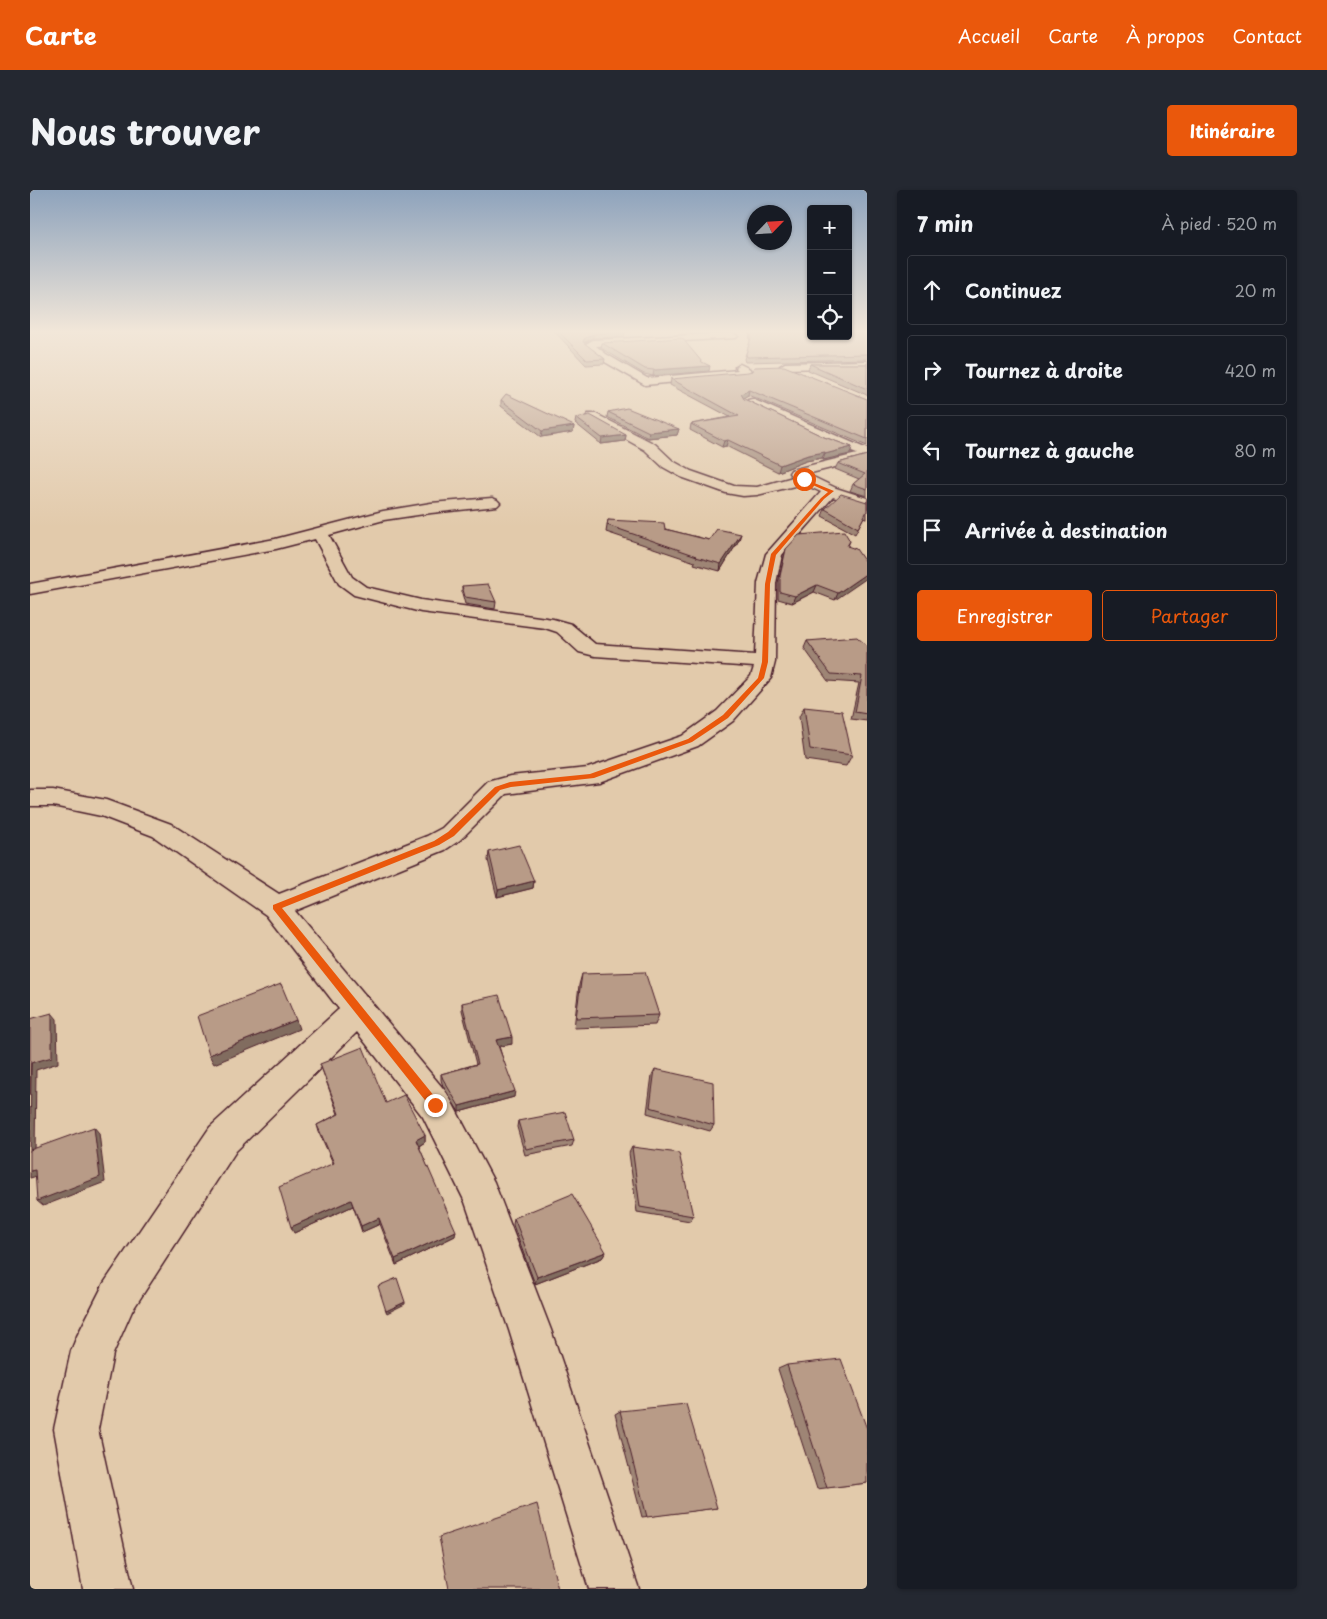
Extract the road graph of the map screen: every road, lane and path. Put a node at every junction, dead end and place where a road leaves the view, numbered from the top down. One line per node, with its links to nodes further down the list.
1 (746, 401): 3 (street)
2 (592, 417): 4 (street)
3 (867, 454): 4 (street)
4 (804, 479): 5 (street)
5 (831, 491): 7 (street); 10 (street)
6 (492, 503): 8 (street)
7 (867, 503)
8 (319, 532): 9 (street); 10 (street)
9 (30, 590)
10 (765, 662): 12 (street)
11 (30, 798): 12 (street)
12 (276, 907): 13 (street)
13 (358, 1010): 14 (street); 15 (street)
14 (108, 1589)
15 (614, 1589)

